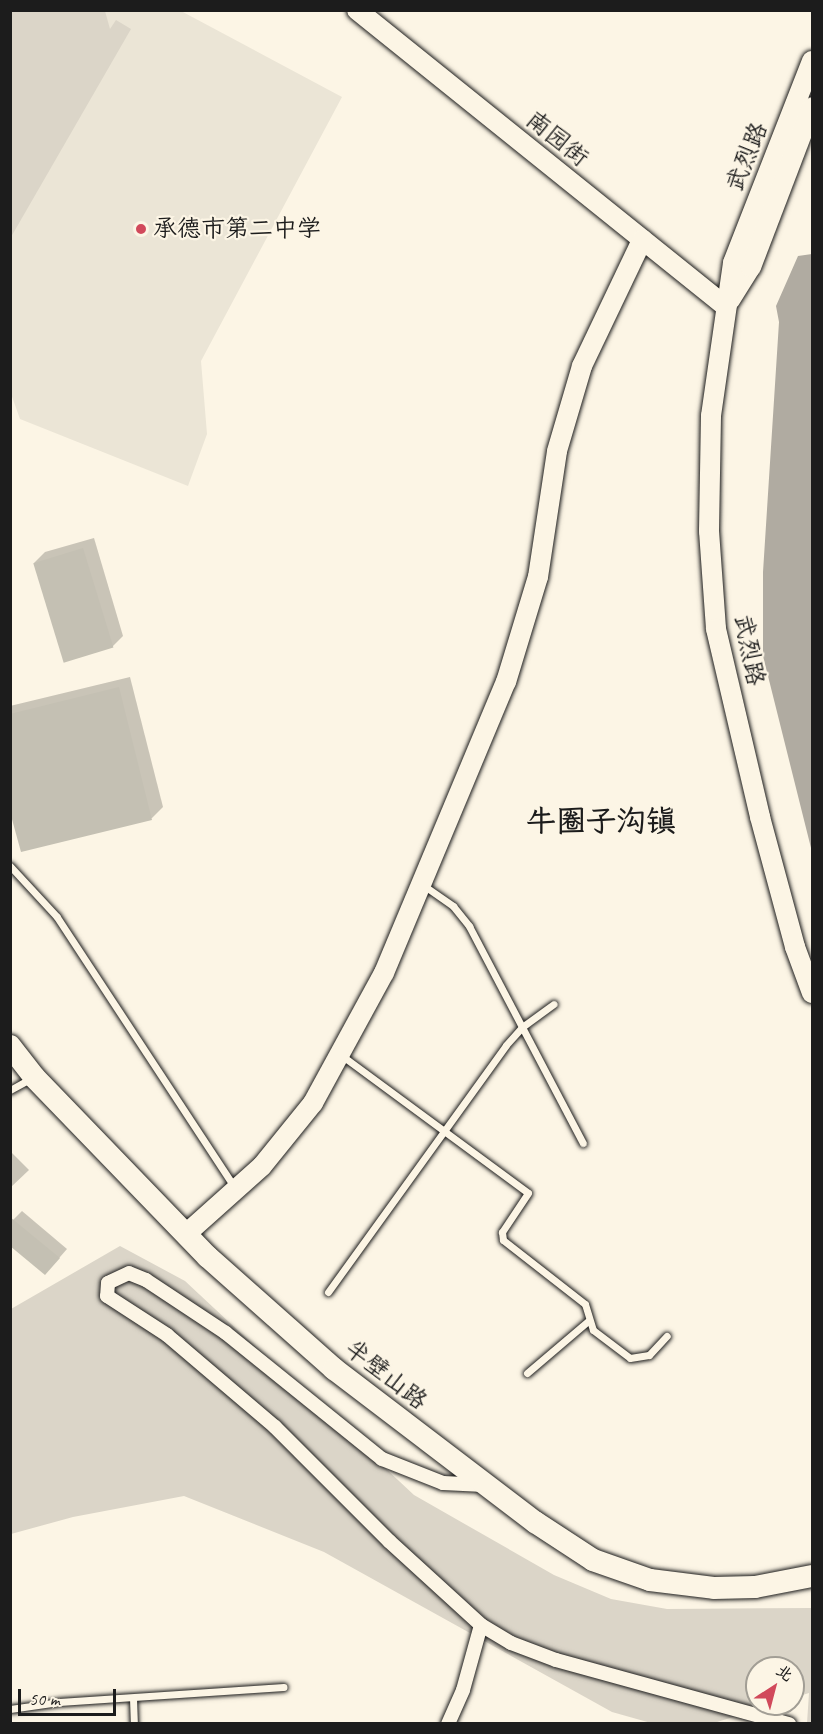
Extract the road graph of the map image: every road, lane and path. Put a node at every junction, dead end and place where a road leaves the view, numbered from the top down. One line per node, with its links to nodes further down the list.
1 (357, 10): 4 (street, 南园街)
2 (813, 61): 5 (street, 武烈路)
3 (813, 107): 5 (street, 武烈路)
4 (642, 240): 5 (street, 南园街); 7 (street)
5 (726, 307): 8 (street, 武烈路)
6 (10, 866): 17 (lane)
7 (421, 884): 10 (lane); 12 (street)
8 (813, 993)
9 (554, 1004): 10 (lane)
10 (522, 1027): 15 (lane); 16 (lane)
11 (10, 1046): 13 (main road, 半壁山路)
12 (341, 1055): 15 (lane); 17 (street)
13 (34, 1077): 14 (lane); 18 (main road, 半壁山路)
14 (10, 1090)
15 (444, 1131): 19 (lane); 20 (lane)
16 (583, 1143)
17 (236, 1190): 18 (street)
18 (186, 1234): 23 (main road, 半壁山路)
19 (328, 1292)
20 (588, 1321): 21 (lane); 22 (lane)
21 (667, 1336)
22 (527, 1373)
23 (484, 1485): 24 (main road, 半壁山路); 25 (street)
24 (813, 1575)
25 (481, 1625): 30 (street); 31 (street)
26 (284, 1688): 27 (lane)
27 (133, 1698): 28 (lane); 29 (lane)
28 (10, 1708)
29 (134, 1724)
30 (448, 1724)
31 (789, 1724)

